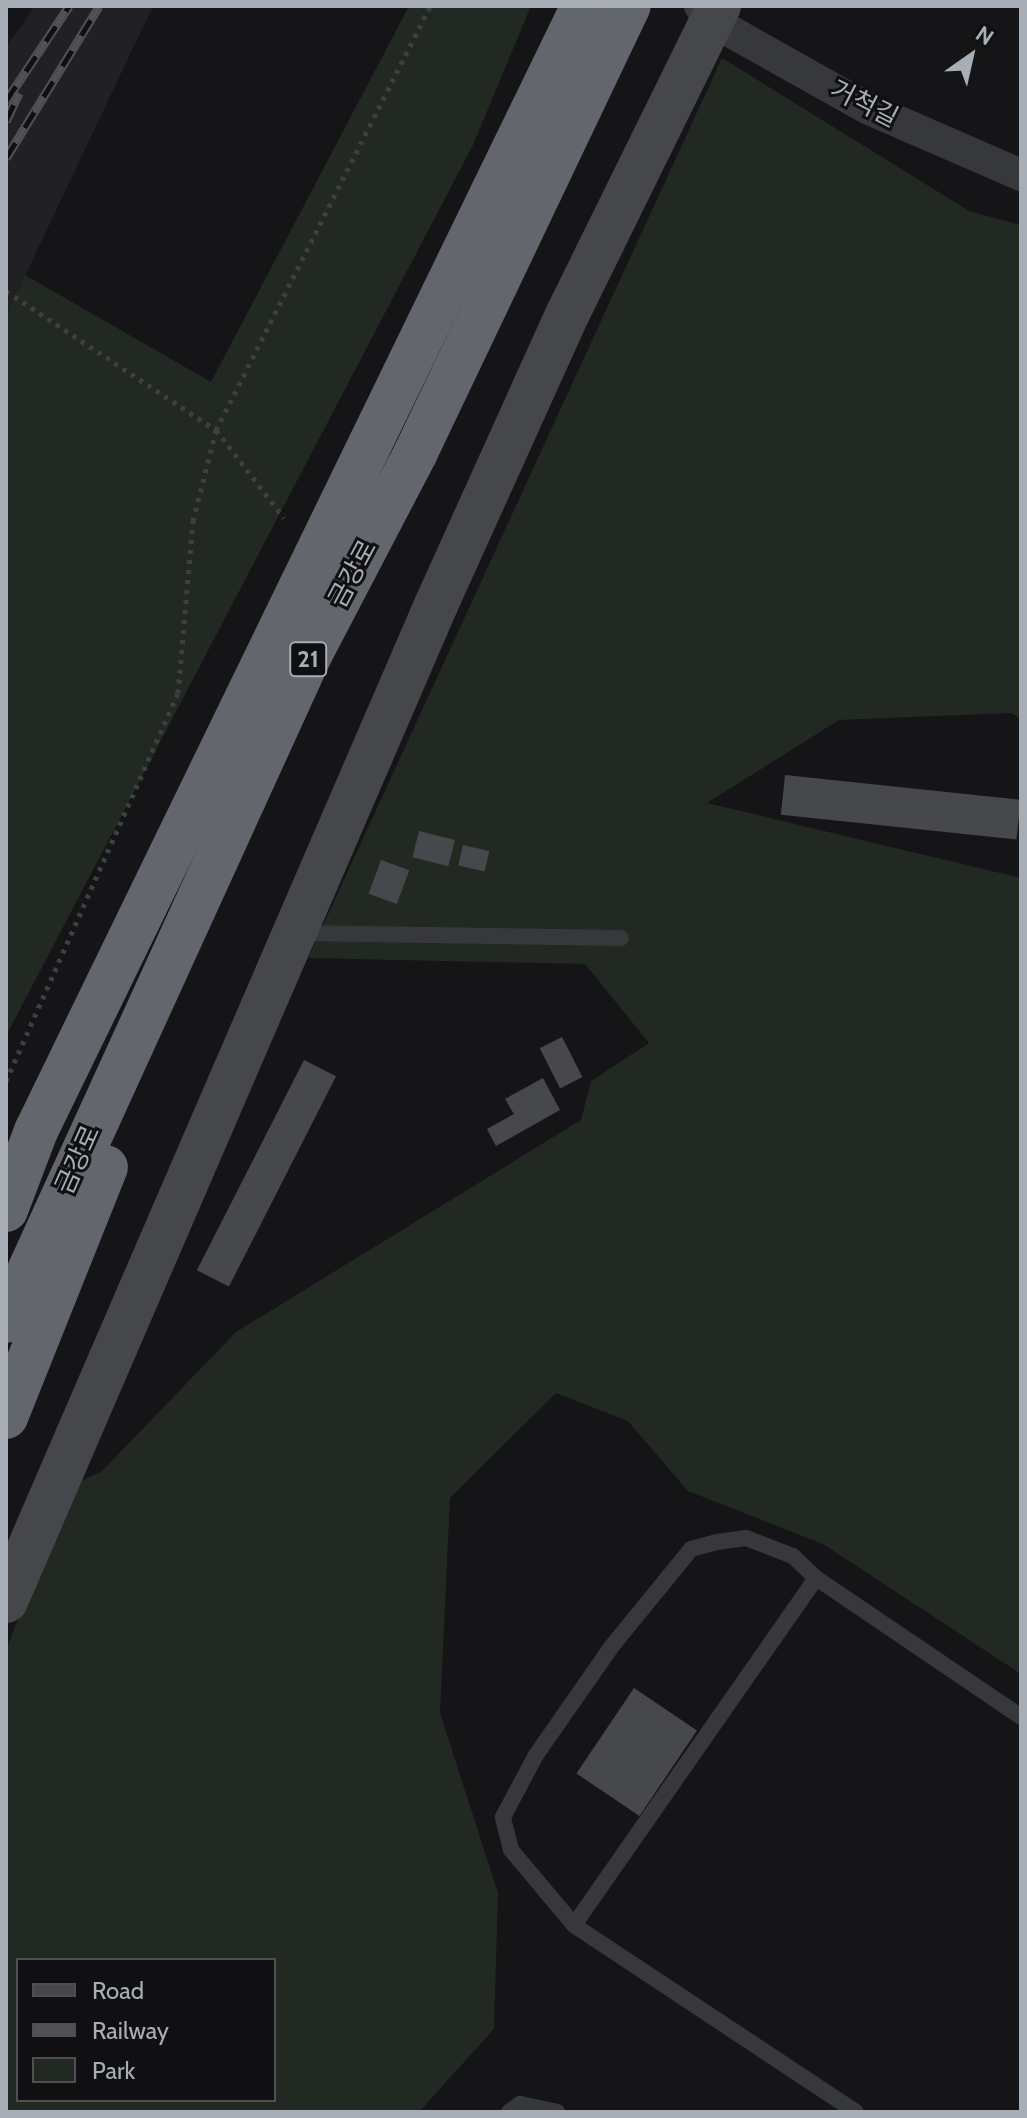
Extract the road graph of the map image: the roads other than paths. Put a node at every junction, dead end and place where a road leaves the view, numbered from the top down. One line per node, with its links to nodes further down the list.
1 (583, 6): 8 (highway, 금강로 / 21)
2 (629, 6): 5 (highway, 금강로 / 21)
3 (710, 11): 4 (street, 거척길); 6 (street)
4 (1021, 175)
5 (348, 583): 11 (highway, 금강로 / 21); 12 (highway)
6 (292, 932): 7 (lane); 14 (street)
7 (621, 938)
8 (36, 1131): 9 (street); 10 (highway, 금강로 / 21)
9 (6, 1182)
10 (6, 1210)
11 (6, 1321)
12 (6, 1417)
13 (816, 1578): 15 (lane); 16 (lane); 16 (lane)
14 (6, 1601)
15 (1021, 1717)
16 (574, 1925): 19 (lane)
17 (509, 2112): 18 (lane)
18 (557, 2112)
19 (856, 2112)

